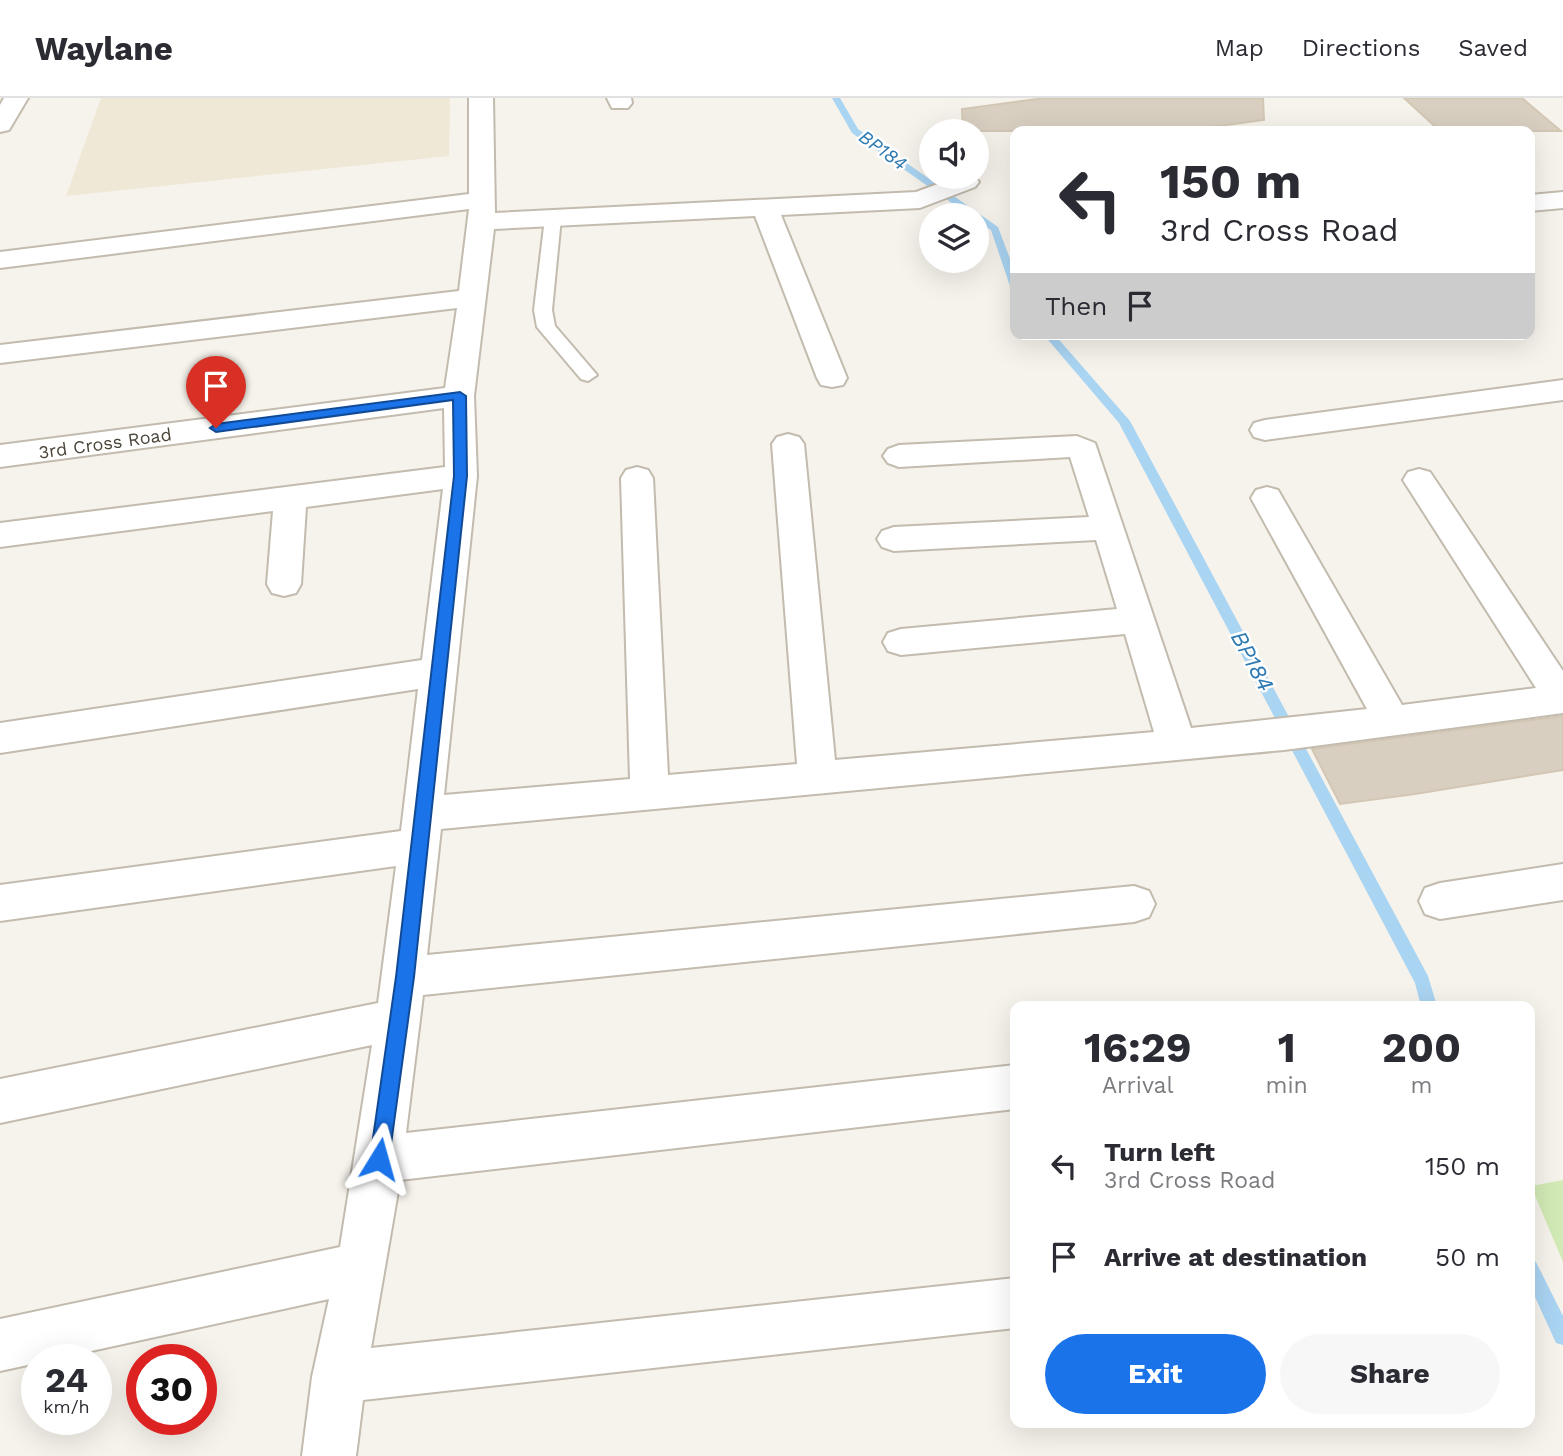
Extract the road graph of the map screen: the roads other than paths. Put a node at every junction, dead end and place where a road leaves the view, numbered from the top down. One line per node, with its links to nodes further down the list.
1 (16, 98): 3 (street)
2 (481, 98): 8 (street)
3 (0, 125)
4 (948, 189): 7 (street)
5 (1563, 200): 6 (street)
6 (1535, 203)
7 (765, 208): 9 (street); 14 (street)
8 (482, 211): 9 (street); 10 (street); 11 (street)
9 (553, 218): 13 (lane)
10 (0, 260)
11 (470, 298): 12 (street); 16 (street)
12 (0, 354)
13 (588, 375)
14 (832, 378)
15 (1563, 390): 17 (street)
16 (460, 396): 19 (street, 3rd Cross Road); 21 (street)
17 (1265, 430)
18 (788, 444): 37 (street)
19 (0, 456)
20 (899, 456): 26 (street)
21 (461, 476): 25 (street); 32 (street)
22 (637, 478): 38 (street)
23 (1419, 480): 33 (street)
24 (1267, 498): 34 (street)
25 (290, 499): 27 (street); 29 (street)
26 (1109, 528): 28 (street); 30 (street)
27 (0, 535)
28 (894, 539)
29 (284, 584)
30 (1138, 620): 31 (street); 36 (street)
31 (901, 642)
32 (437, 672): 35 (street); 39 (street)
33 (1563, 699): 34 (street)
34 (1391, 719): 36 (street)
35 (0, 738)
36 (1177, 744): 37 (street)
37 (817, 775): 38 (street)
38 (650, 795): 39 (street)
39 (420, 830): 42 (street); 44 (street)
40 (1563, 882): 41 (street)
41 (1440, 901)
42 (0, 903)
43 (1133, 904): 44 (street)
44 (402, 998): 46 (street); 47 (street)
45 (1010, 1088): 47 (street)
46 (0, 1101)
47 (379, 1159): 48 (street)
48 (359, 1268): 50 (street); 51 (street)
49 (1010, 1304): 51 (street)
50 (0, 1346)
51 (338, 1377): 52 (street)
52 (328, 1456)

